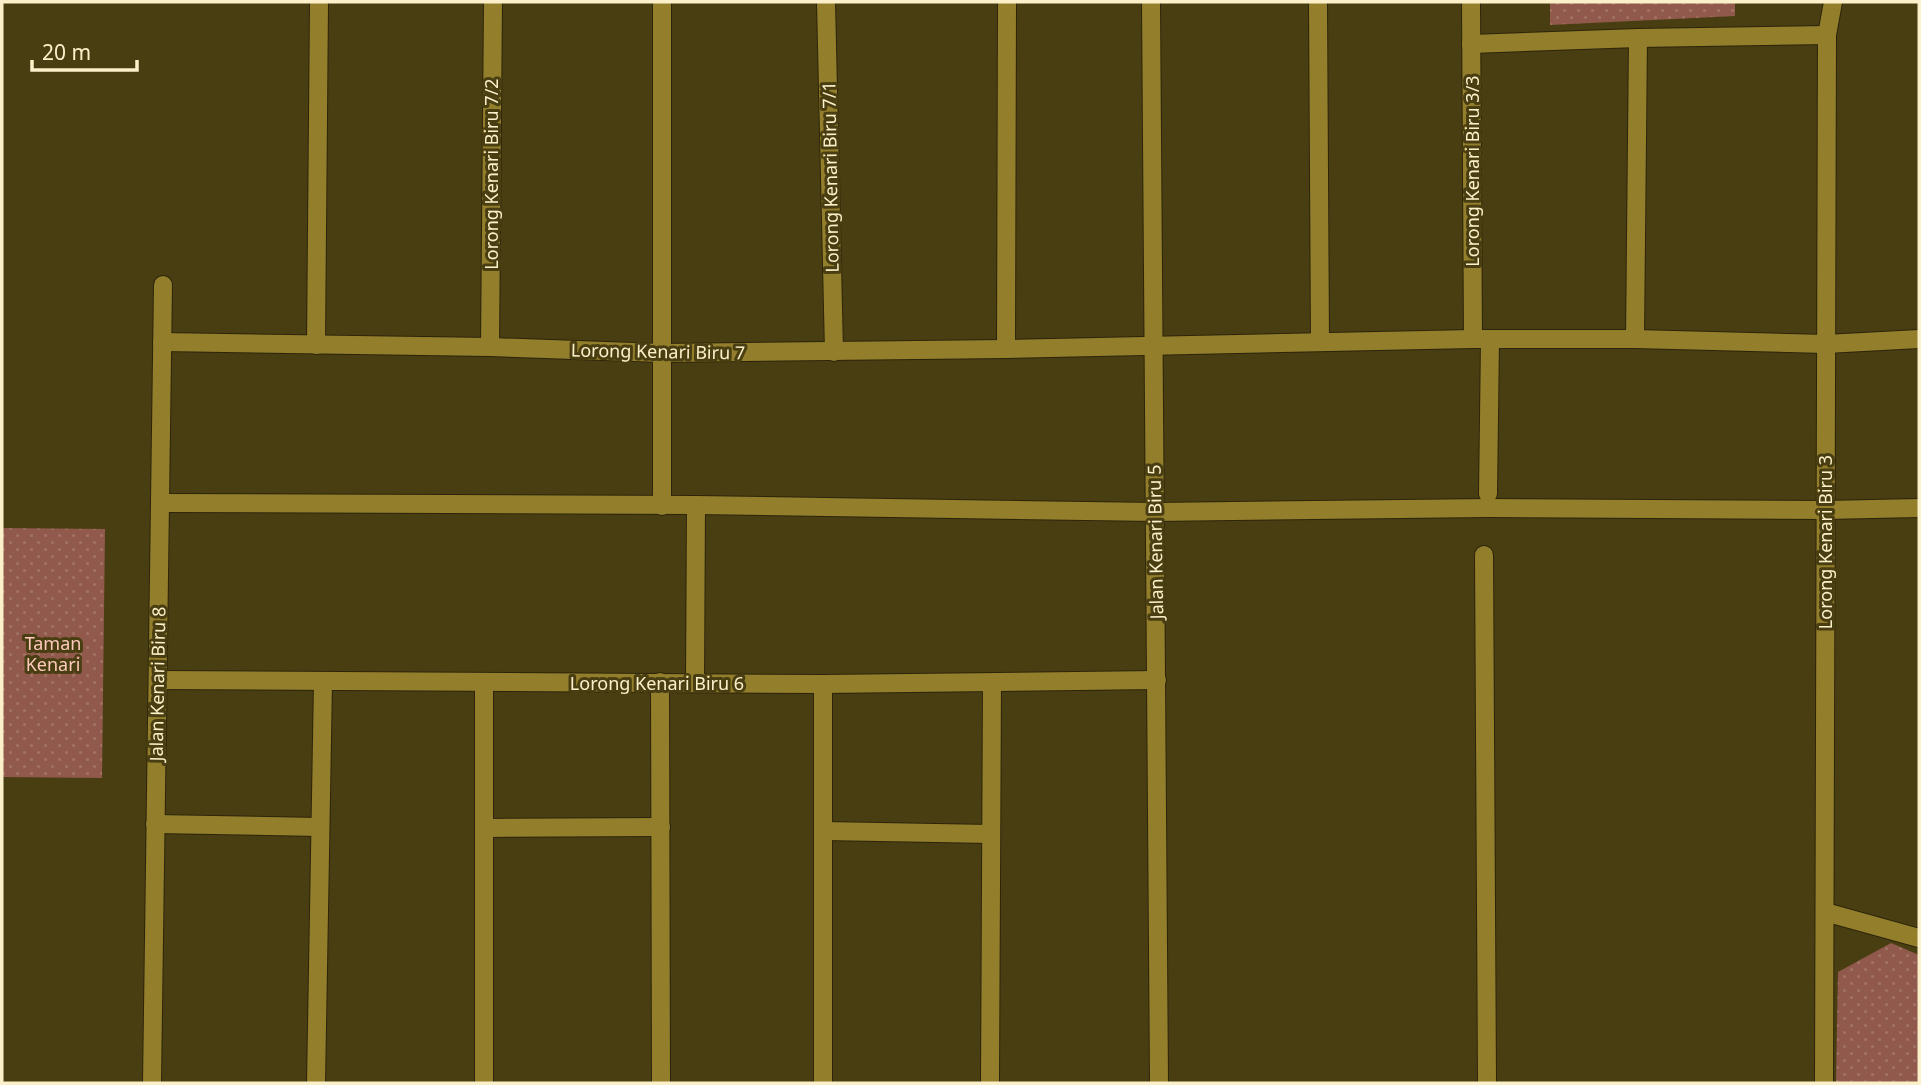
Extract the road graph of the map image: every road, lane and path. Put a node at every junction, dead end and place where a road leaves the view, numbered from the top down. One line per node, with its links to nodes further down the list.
1 (319, 2): 20 (street)
2 (493, 2): 22 (street, Lorong Kenari Biru 7/2)
3 (662, 2): 25 (street)
4 (826, 2): 24 (street, Lorong Kenari Biru 7/1)
5 (1007, 2): 23 (street)
6 (1151, 2): 21 (street, Jalan Kenari Biru 5)
7 (1318, 2): 18 (street)
8 (1471, 2): 12 (street, Lorong Kenari Biru 3/3)
9 (1833, 2): 10 (street, Lorong Kenari Biru 3)
10 (1827, 35): 11 (street); 19 (street, Lorong Kenari Biru 3)
11 (1638, 38): 12 (street); 15 (street)
12 (1471, 44): 16 (street, Lorong Kenari Biru 3/3)
13 (163, 285): 17 (street, Jalan Kenari Biru 8)
14 (1919, 338): 19 (street, Lorong Kenari Biru 7)
15 (1635, 339): 16 (street, Lorong Kenari Biru 7); 19 (street, Lorong Kenari Biru 7)
16 (1481, 340): 18 (street, Lorong Kenari Biru 7); 26 (street, Lorong Kenari Biru 3/3)
17 (162, 342): 20 (street, Lorong Kenari Biru 7); 27 (street, Jalan Kenari Biru 8)
18 (1321, 342): 21 (street, Lorong Kenari Biru 7)
19 (1826, 344): 31 (street, Lorong Kenari Biru 3)
20 (316, 345): 22 (street, Lorong Kenari Biru 7)
21 (1154, 345): 23 (street, Lorong Kenari Biru 7); 32 (street, Jalan Kenari Biru 5)
22 (490, 347): 25 (street, Lorong Kenari Biru 7)
23 (1006, 349): 24 (street, Lorong Kenari Biru 7)
24 (834, 352): 25 (street, Lorong Kenari Biru 7)
25 (662, 353): 29 (street)
26 (1488, 494)
27 (160, 503): 29 (street); 34 (street, Jalan Kenari Biru 8)
28 (696, 505): 29 (street); 32 (street); 38 (street)
29 (662, 506)
30 (1919, 508): 31 (street)
31 (1825, 510): 32 (street); 48 (street, Lorong Kenari Biru 3)
32 (1155, 512): 35 (street, Jalan Kenari Biru 5)
33 (1484, 555): 57 (street)
34 (158, 680): 37 (street, Lorong Kenari Biru 6); 42 (street, Jalan Kenari Biru 8)
35 (1157, 680): 39 (street, Lorong Kenari Biru 6); 56 (street, Jalan Kenari Biru 5)
36 (660, 681): 38 (street, Lorong Kenari Biru 6); 40 (street, Lorong Kenari Biru 6); 44 (street)
37 (323, 682): 40 (street, Lorong Kenari Biru 6); 43 (street)
38 (695, 682): 41 (street, Lorong Kenari Biru 6)
39 (992, 683): 41 (street, Lorong Kenari Biru 6); 47 (street)
40 (484, 684): 45 (street)
41 (823, 684): 46 (street)
42 (155, 824): 43 (street); 50 (street, Jalan Kenari Biru 8)
43 (320, 827): 51 (street)
44 (661, 827): 45 (street); 53 (street)
45 (485, 828): 52 (street)
46 (824, 831): 47 (street); 54 (street)
47 (992, 834): 55 (street)
48 (1825, 912): 49 (street); 58 (street, Lorong Kenari Biru 3)
49 (1919, 939)
50 (152, 1083)
51 (316, 1083)
52 (484, 1083)
53 (661, 1083)
54 (823, 1083)
55 (990, 1083)
56 (1159, 1083)
57 (1487, 1083)
58 (1824, 1083)

